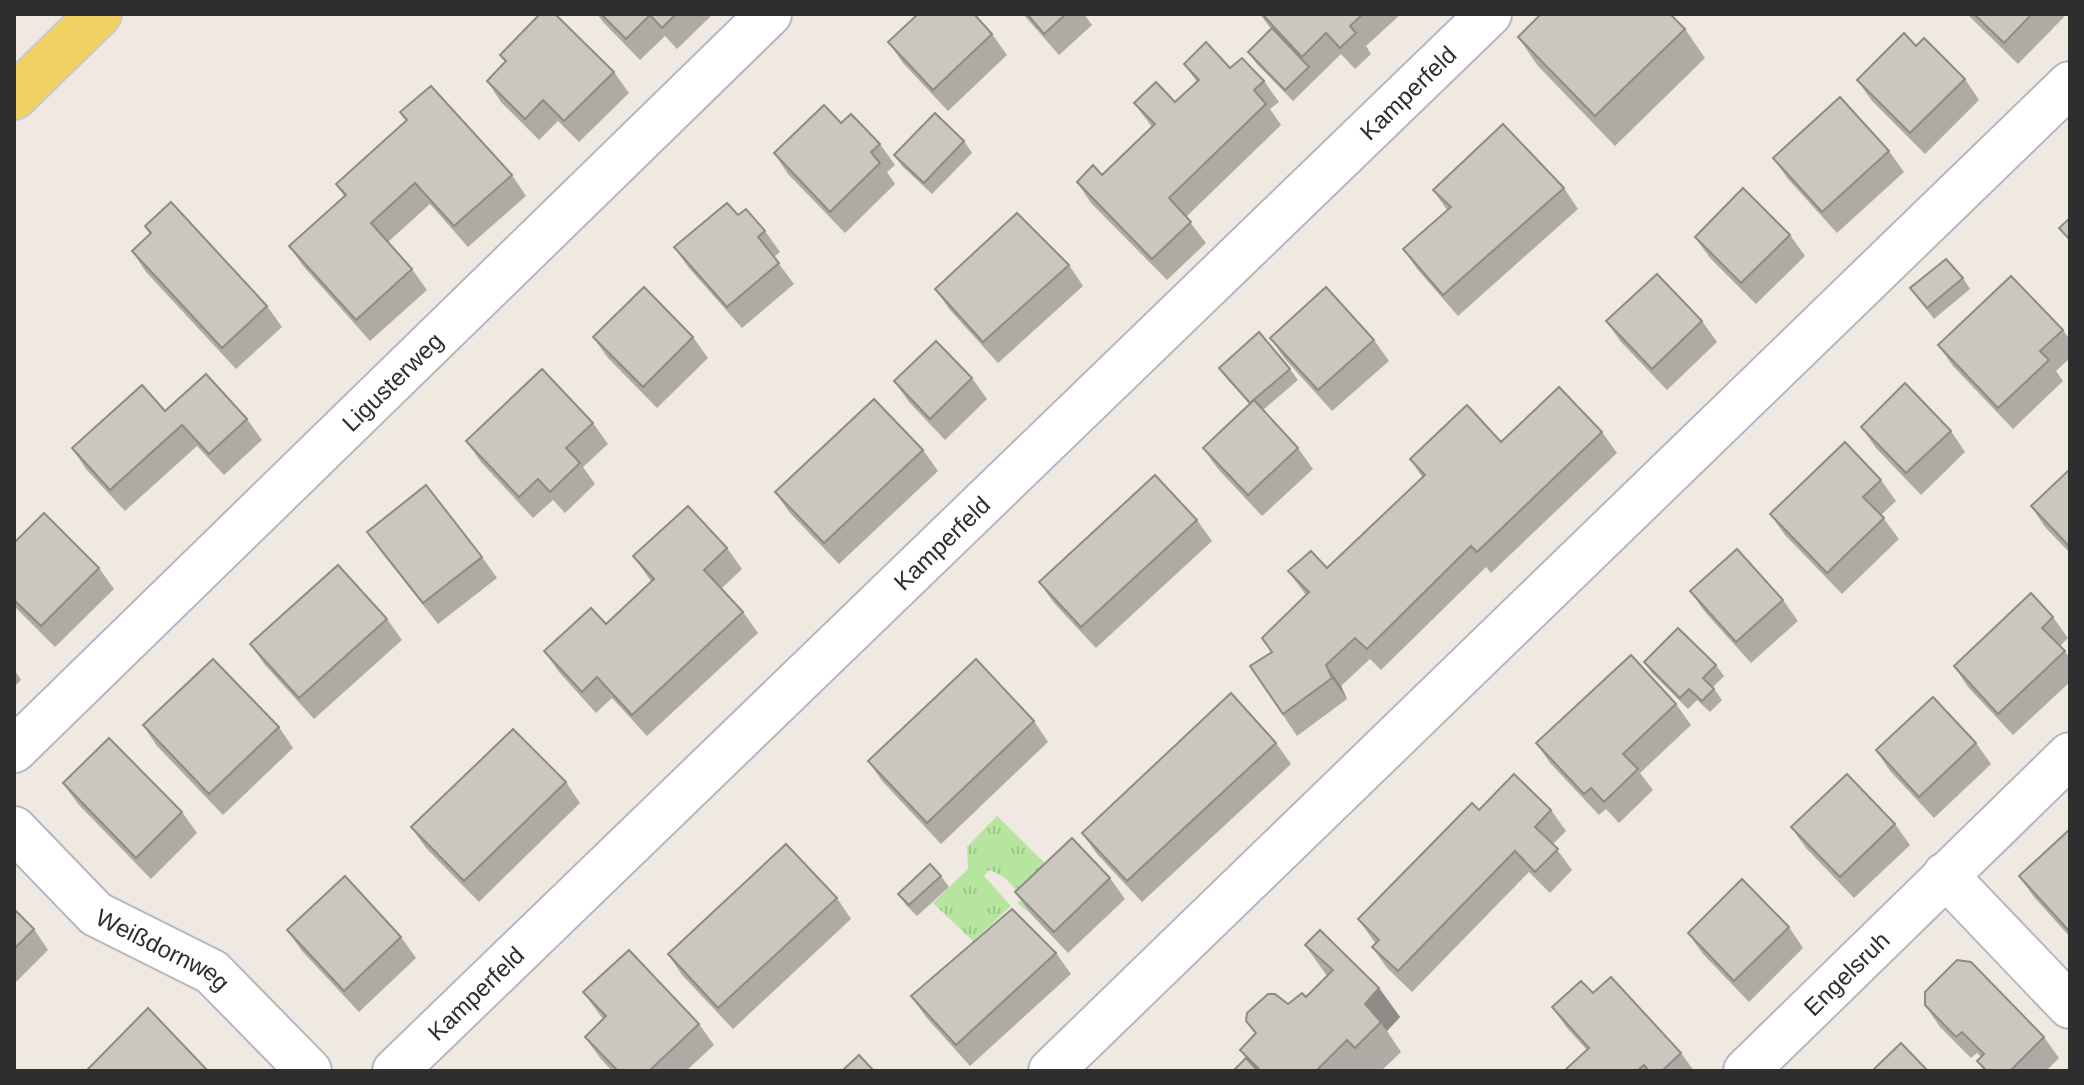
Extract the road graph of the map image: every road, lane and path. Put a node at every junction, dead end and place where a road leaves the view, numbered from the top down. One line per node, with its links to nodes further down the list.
1 (99, 14): 5 (main road)
2 (769, 14): 6 (street, Ligusterweg)
3 (1489, 14): 12 (street, Kamperfeld)
4 (2070, 84): 13 (street)
5 (14, 97)
6 (14, 750)
7 (2070, 755): 9 (street, Engelsruh)
8 (14, 829): 11 (street, Weißdornweg)
9 (1945, 875): 10 (street); 14 (street, Engelsruh)
10 (2070, 1006)
11 (309, 1071)
12 (395, 1071)
13 (1051, 1071)
14 (1746, 1071)

